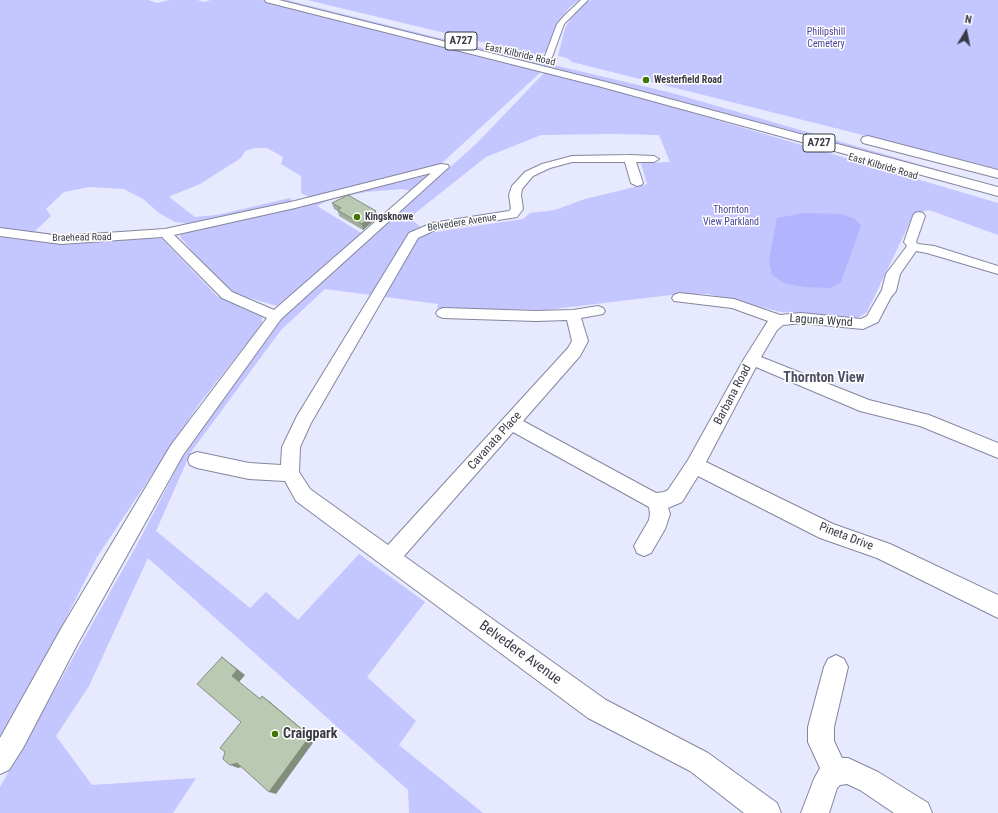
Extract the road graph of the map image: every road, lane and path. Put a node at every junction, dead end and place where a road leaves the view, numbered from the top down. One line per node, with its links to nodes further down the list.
1 (269, 0): 7 (main road, East Kilbride Road / A727)
2 (294, 0): 4 (main road, East Kilbride Road / A727)
3 (585, 0): 4 (street)
4 (544, 60): 5 (main road, East Kilbride Road / A727)
5 (590, 71)
6 (724, 104): 12 (main road, East Kilbride Road / A727)
7 (676, 105): 12 (main road, East Kilbride Road / A727); 16 (main road, East Kilbride Road)
8 (855, 136): 11 (main road, East Kilbride Road)
9 (629, 158): 10 (street, Belvedere Avenue); 13 (street); 33 (street, Belvedere Avenue)
10 (654, 159)
11 (998, 174)
12 (964, 178): 14 (main road, East Kilbride Road / A727); 15 (main road, East Kilbride Road / A727)
13 (636, 183)
14 (998, 184)
15 (998, 192)
16 (998, 200)
17 (919, 216): 20 (street)
18 (0, 232): 19 (street, Braehead Road)
19 (165, 233): 26 (street); 26 (street, Braehead Road)
20 (914, 247): 21 (street); 27 (street, Laguna Wynd)
21 (998, 270)
22 (679, 298): 27 (street, Laguna Wynd)
23 (598, 312): 25 (street)
24 (443, 313): 25 (street)
25 (573, 315): 29 (street, Cavanata Place)
26 (276, 316): 39 (street)
27 (779, 320): 28 (street, Laguna Wynd)
28 (752, 359): 30 (street, Barbana Road); 32 (street, Barbana Road)
29 (512, 422): 34 (street); 36 (street, Cavanata Place)
30 (998, 451)
31 (197, 460): 33 (street)
32 (694, 465): 34 (street, Barbana Road); 37 (street, Pineta Drive)
33 (290, 473): 36 (street, Belvedere Avenue)
34 (657, 502): 35 (street)
35 (644, 546)
36 (389, 558): 41 (street, Belvedere Avenue)
37 (998, 607)
38 (836, 667): 40 (street)
39 (0, 761)
40 (835, 772): 42 (street); 43 (street)
41 (766, 813)
42 (815, 813)
43 (918, 813)

